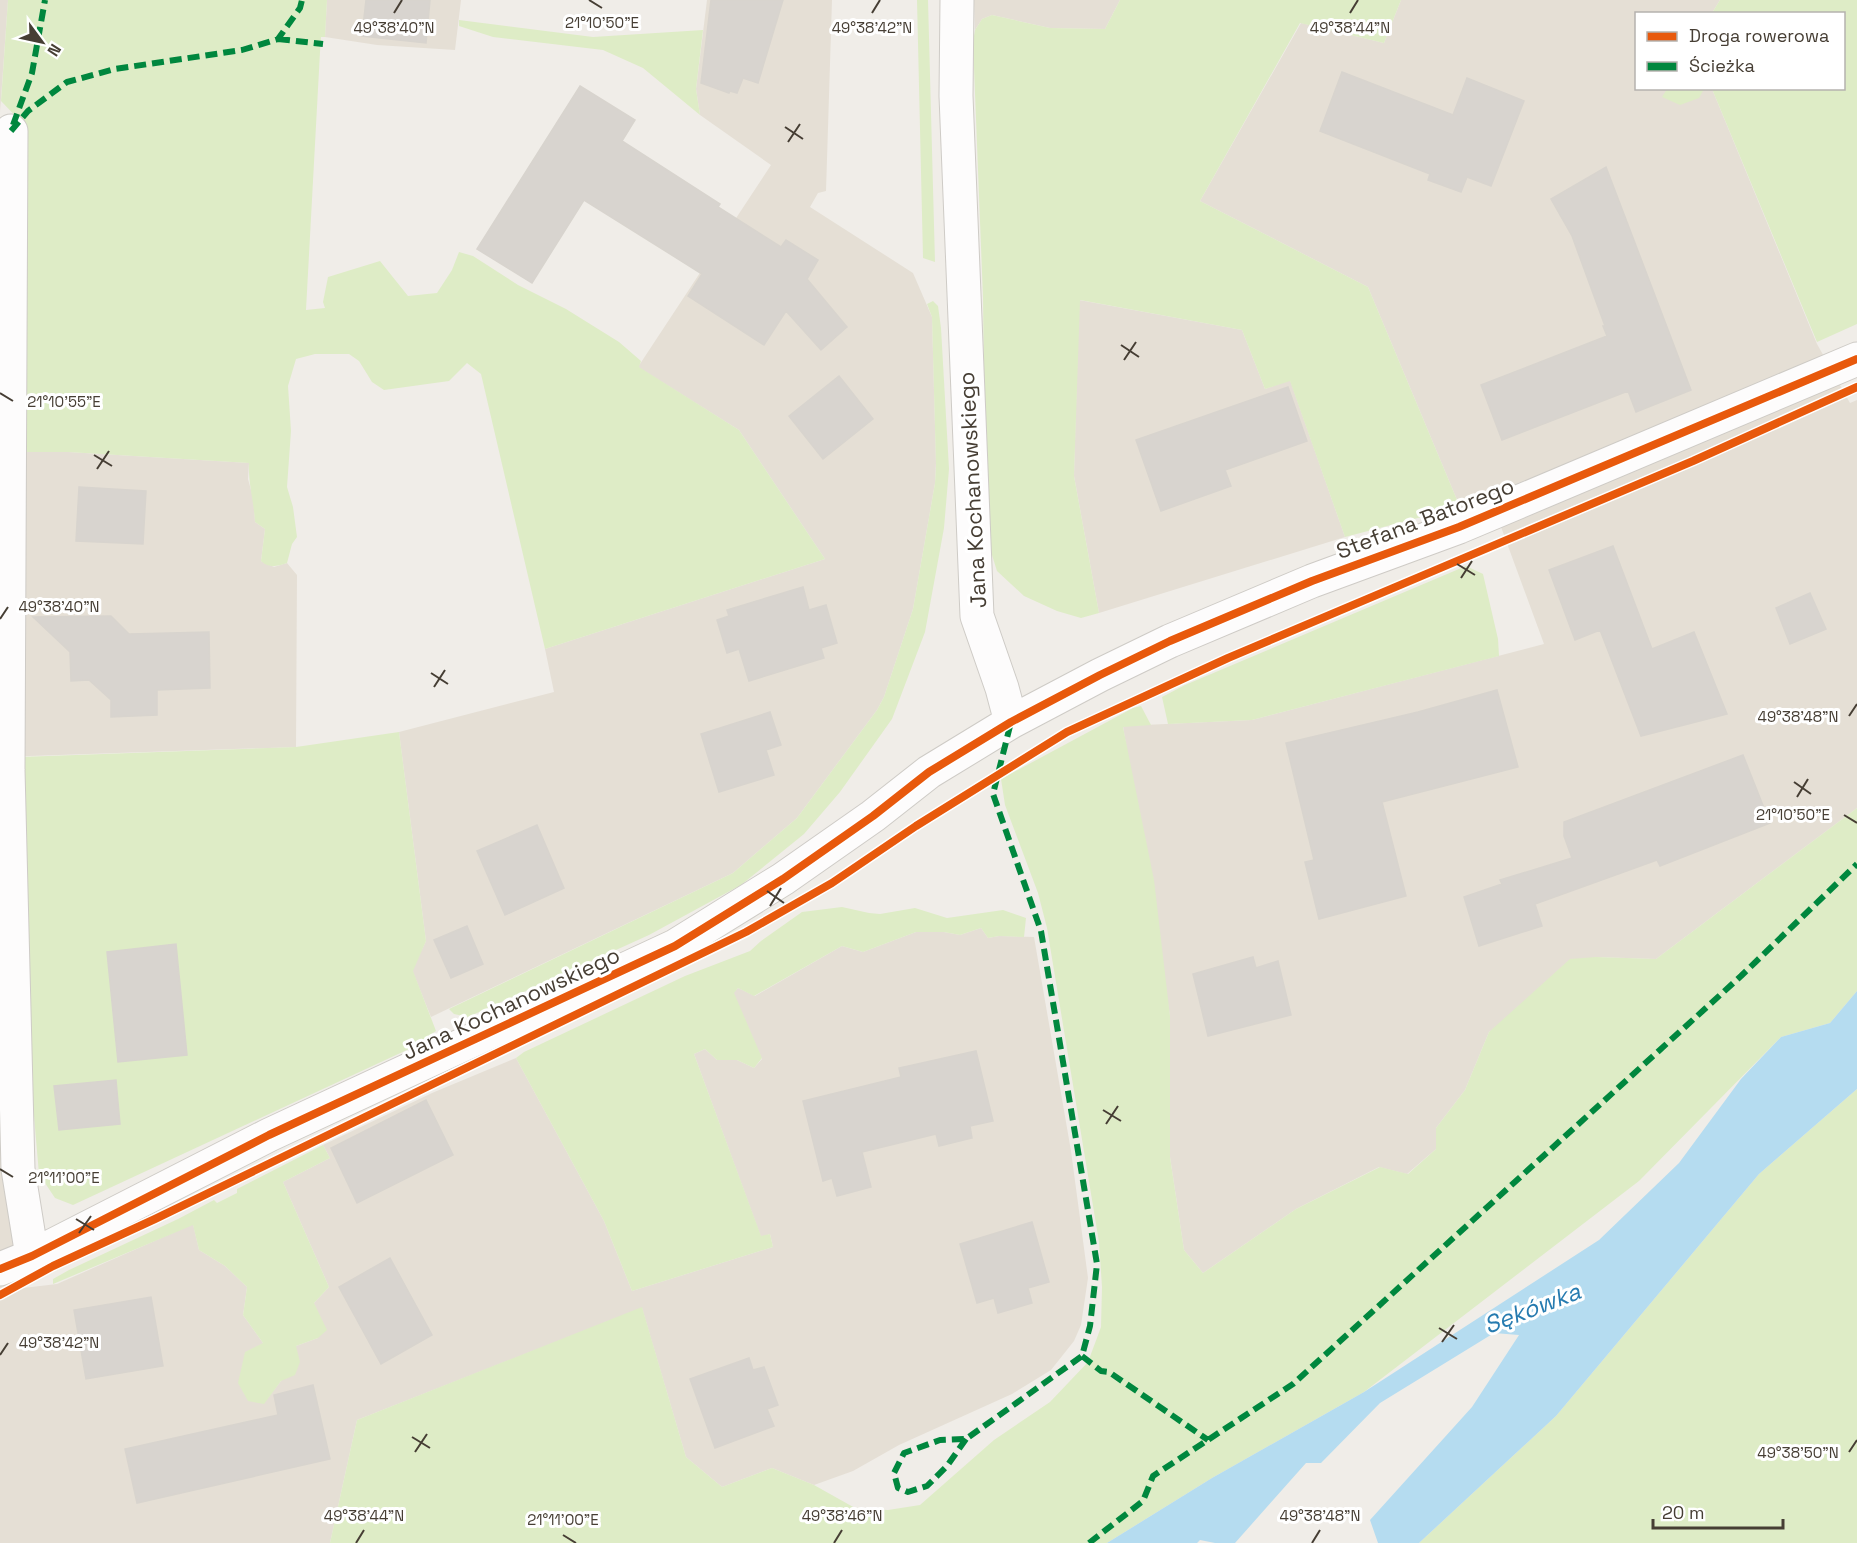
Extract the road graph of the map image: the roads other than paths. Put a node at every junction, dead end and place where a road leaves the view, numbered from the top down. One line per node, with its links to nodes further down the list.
1 (957, 0): 4 (street, Jana Kochanowskiego)
2 (11, 131): 5 (street)
3 (1857, 358): 4 (street, Stefana Batorego)
4 (1011, 722): 5 (street, Jana Kochanowskiego)
5 (32, 1256): 6 (street, Jana Kochanowskiego)
6 (0, 1269)

